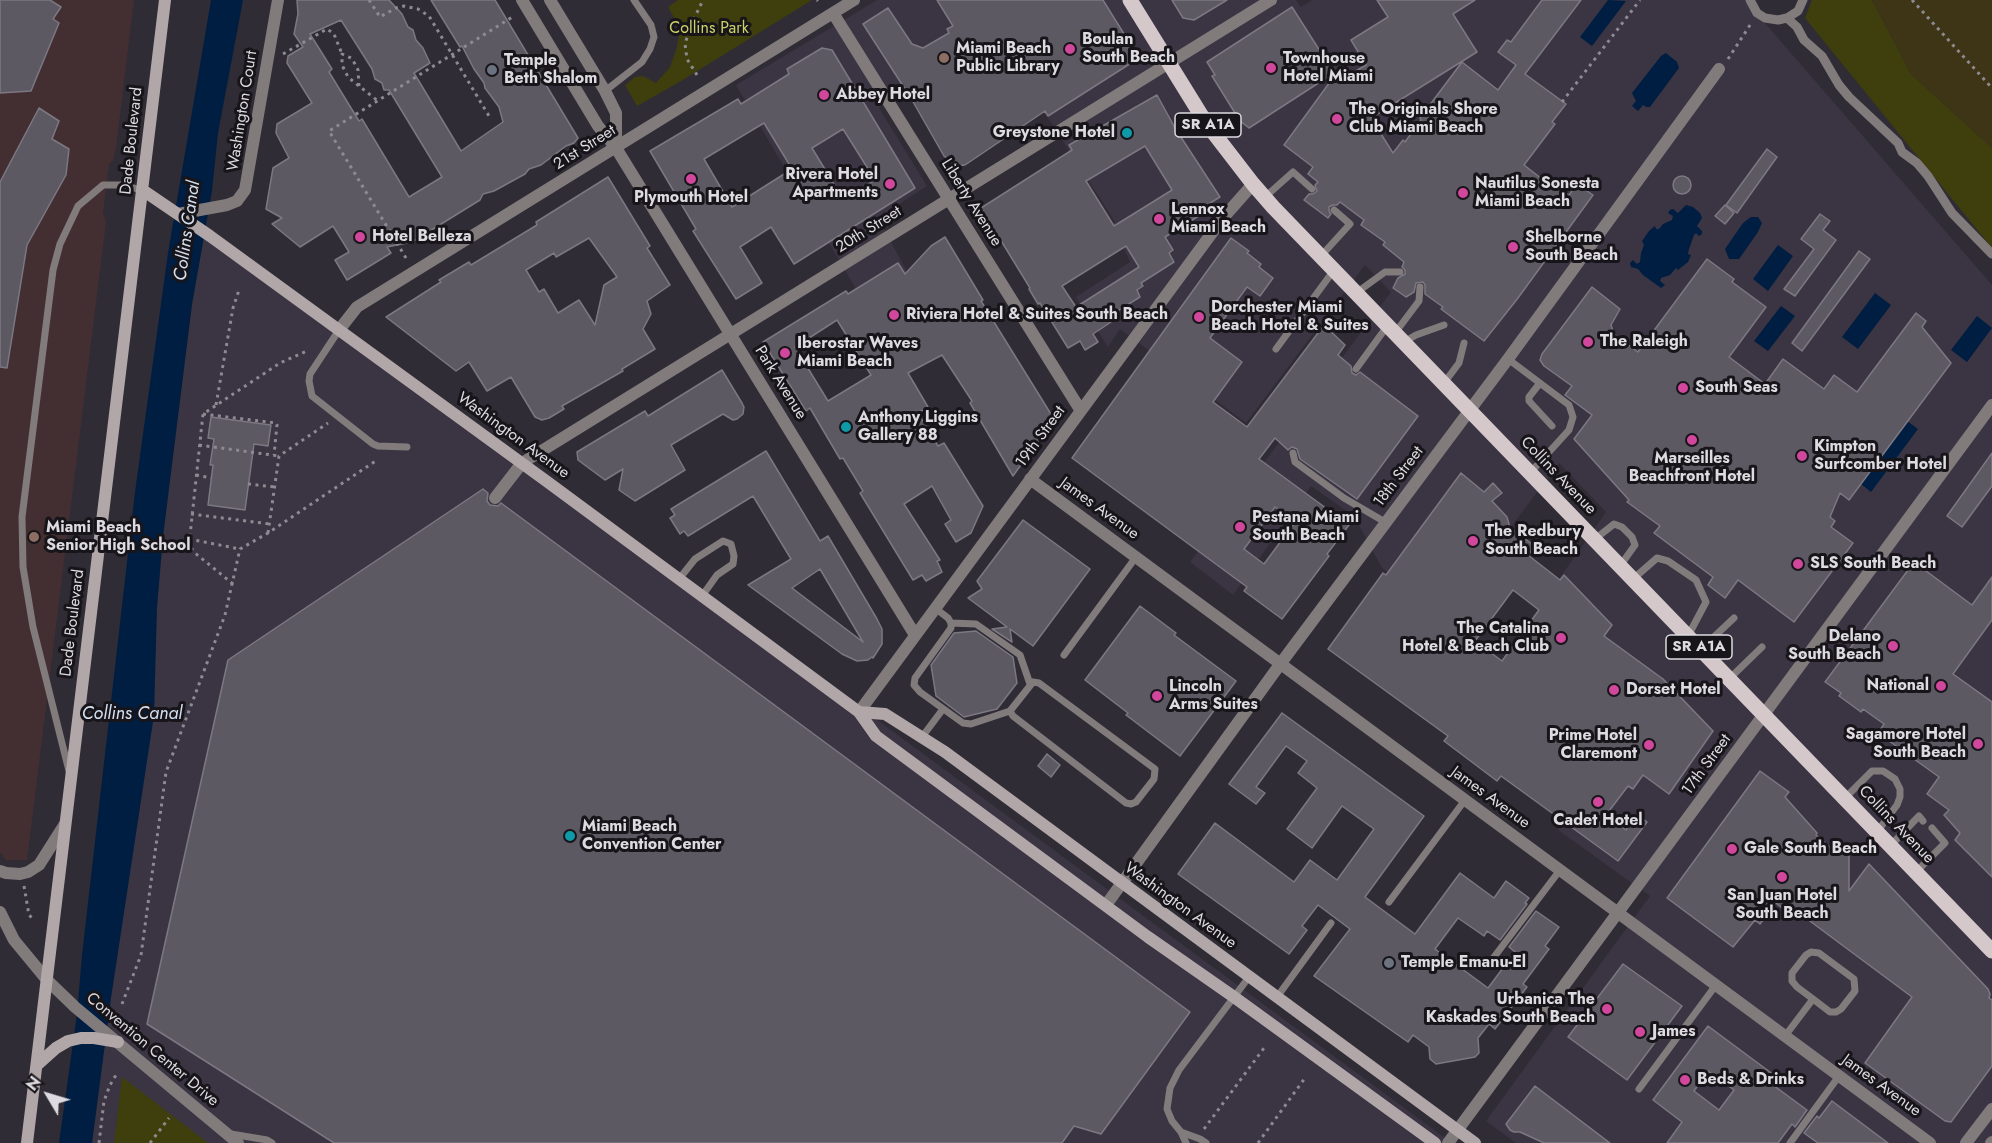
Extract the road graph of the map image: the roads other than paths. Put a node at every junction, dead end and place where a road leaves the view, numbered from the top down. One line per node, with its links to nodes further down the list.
1 (165, 0): 19 (main road, Dade Boulevard)
2 (278, 0): 23 (street, Washington Court)
3 (522, 0): 16 (street, Park Avenue)
4 (550, 0): 15 (street)
5 (634, 0): 15 (lane)
6 (854, 0): 11 (street, 21st Street)
7 (1131, 0): 13 (main road, Collins Avenue / SR A1A)
8 (1271, 0): 13 (street, 20th Street)
9 (1750, 0): 12 (street)
10 (1803, 0): 12 (street)
11 (833, 13): 16 (street, 21st Street); 21 (street, Liberty Avenue)
12 (1787, 18): 24 (street)
13 (1168, 62): 17 (main road, Collins Avenue / SR A1A); 21 (street, 20th Street)
14 (1719, 69): 36 (street, 18th Street)
15 (605, 91): 16 (street)
16 (616, 148): 31 (street, 21st Street); 33 (street, Park Avenue)
17 (1253, 184): 20 (main road, Collins Avenue / SR A1A); 42 (street, 19th Street)
18 (1312, 189): 20 (lane)
19 (144, 191): 23 (main road, Washington Avenue); 73 (main road, Dade Boulevard); 73 (lane)
20 (1264, 197): 25 (main road, Collins Avenue / SR A1A)
21 (950, 199): 33 (street, 20th Street); 42 (street, Liberty Avenue)
22 (1334, 210): 25 (lane)
23 (176, 212): 31 (main road, Washington Avenue)
24 (1992, 254)
25 (1320, 257): 26 (main road, Collins Avenue / SR A1A)
26 (1334, 270): 29 (main road, Collins Avenue / SR A1A); 35 (lane)
27 (1400, 272): 29 (lane)
28 (1420, 287): 32 (lane)
29 (1356, 293): 32 (main road, Collins Avenue / SR A1A)
30 (1444, 325): 32 (lane)
31 (339, 330): 44 (lane); 46 (main road, Washington Avenue)
32 (1396, 333): 37 (lane); 39 (main road, Collins Avenue / SR A1A)
33 (731, 335): 46 (street, 20th Street); 60 (street, Park Avenue)
34 (1464, 343): 39 (lane)
35 (1276, 349)
36 (1508, 359): 38 (lane); 41 (street, 18th Street)
37 (1356, 369)
38 (1540, 382): 43 (lane); 47 (lane)
39 (1444, 383): 41 (main road, Collins Avenue / SR A1A)
40 (1992, 405): 71 (street, 17th Street)
41 (1470, 410): 47 (main road, Collins Avenue / SR A1A); 50 (street, 18th Street)
42 (1081, 411): 48 (street, 19th Street)
43 (1552, 426)
44 (407, 447)
45 (1293, 453): 50 (lane)
46 (522, 463): 49 (street, 20th Street); 54 (main road, Washington Avenue)
47 (1530, 473): 51 (main road, Collins Avenue / SR A1A)
48 (1030, 479): 52 (street, James Avenue); 57 (street, 19th Street)
49 (495, 498)
50 (1385, 522): 65 (street, 18th Street)
51 (1595, 540): 53 (main road, Collins Avenue / SR A1A); 53 (lane)
52 (1136, 557): 64 (lane); 65 (street, James Avenue)
53 (1620, 566): 55 (main road, Collins Avenue / SR A1A)
54 (679, 579): 56 (main road, Washington Avenue); 56 (lane)
55 (1633, 579): 61 (main road, Collins Avenue / SR A1A); 61 (lane)
56 (702, 596): 70 (main road, Washington Avenue)
57 (935, 608): 59 (lane); 60 (street, 19th Street)
58 (1734, 618): 63 (lane)
59 (951, 622): 67 (lane); 68 (lane)
60 (915, 635): 70 (street, 19th Street)
61 (1688, 636): 63 (main road, Collins Avenue / SR A1A)
62 (1762, 647): 66 (lane)
63 (1701, 650): 66 (main road, Collins Avenue / SR A1A)
64 (1064, 655)
65 (1281, 663): 75 (street, James Avenue); 84 (street, 18th Street)
66 (1729, 679): 71 (main road, Collins Avenue / SR A1A)
67 (1030, 684): 69 (lane); 69 (lane)
68 (943, 709): 69 (lane); 72 (lane)
69 (1010, 711)
70 (859, 712): 72 (main road, Washington Avenue); 86 (main road, Washington Avenue)
71 (1764, 715): 74 (main road, Collins Avenue / SR A1A); 88 (street, 17th Street)
72 (922, 737): 84 (main road, Washington Avenue)
73 (70, 778): 77 (main road, Dade Boulevard)
74 (1845, 798): 79 (main road, Collins Avenue / SR A1A); 79 (lane)
75 (1465, 800): 81 (street, James Avenue); 85 (lane)
76 (1923, 820): 80 (lane)
77 (65, 824): 82 (street); 93 (main road, Dade Boulevard)
78 (1932, 828): 83 (lane)
79 (1877, 832): 80 (main road, Collins Avenue / SR A1A)
80 (1890, 846): 83 (main road, Collins Avenue / SR A1A)
81 (1560, 870): 88 (street, James Avenue); 91 (lane)
82 (0, 871)
83 (1916, 872): 90 (main road, Collins Avenue / SR A1A)
84 (1121, 883): 86 (street, 18th Street); 92 (main road, Washington Avenue)
85 (1389, 902)
86 (1106, 905): 95 (main road, Washington Avenue)
87 (0, 912): 93 (street, Convention Center Drive)
88 (1618, 913): 94 (street, James Avenue); 104 (street, 17th Street)
89 (1331, 923): 96 (lane)
90 (1992, 951)
91 (1488, 965)
92 (1249, 977): 95 (lane); 96 (main road, Washington Avenue)
93 (47, 980): 99 (street, Convention Center Drive); 100 (main road, Dade Boulevard)
94 (1716, 985): 98 (street, James Avenue); 102 (lane)
95 (1234, 997): 105 (lane); 112 (main road, Washington Avenue)
96 (1277, 997): 104 (main road, Washington Avenue)
97 (1813, 999): 97 (lane); 98 (lane)
98 (1785, 1036): 101 (street, James Avenue)
99 (112, 1039): 100 (main road); 106 (street, Convention Center Drive)
100 (37, 1065): 107 (main road, Dade Boulevard)
101 (1839, 1076): 115 (lane); 116 (street, James Avenue)
102 (1639, 1089)
103 (1992, 1109): 117 (street)
104 (1458, 1130): 113 (street, 17th Street); 114 (main road, Washington Avenue)
105 (1181, 1132): 110 (lane); 111 (lane)
106 (226, 1133): 108 (street, Convention Center Drive); 109 (lane)
107 (27, 1143)
108 (238, 1143)
109 (272, 1143)
110 (1186, 1143)
111 (1206, 1143)
112 (1435, 1143)
113 (1448, 1143)
114 (1475, 1143)
115 (1790, 1143)
116 (1930, 1143)
117 (1966, 1143)

